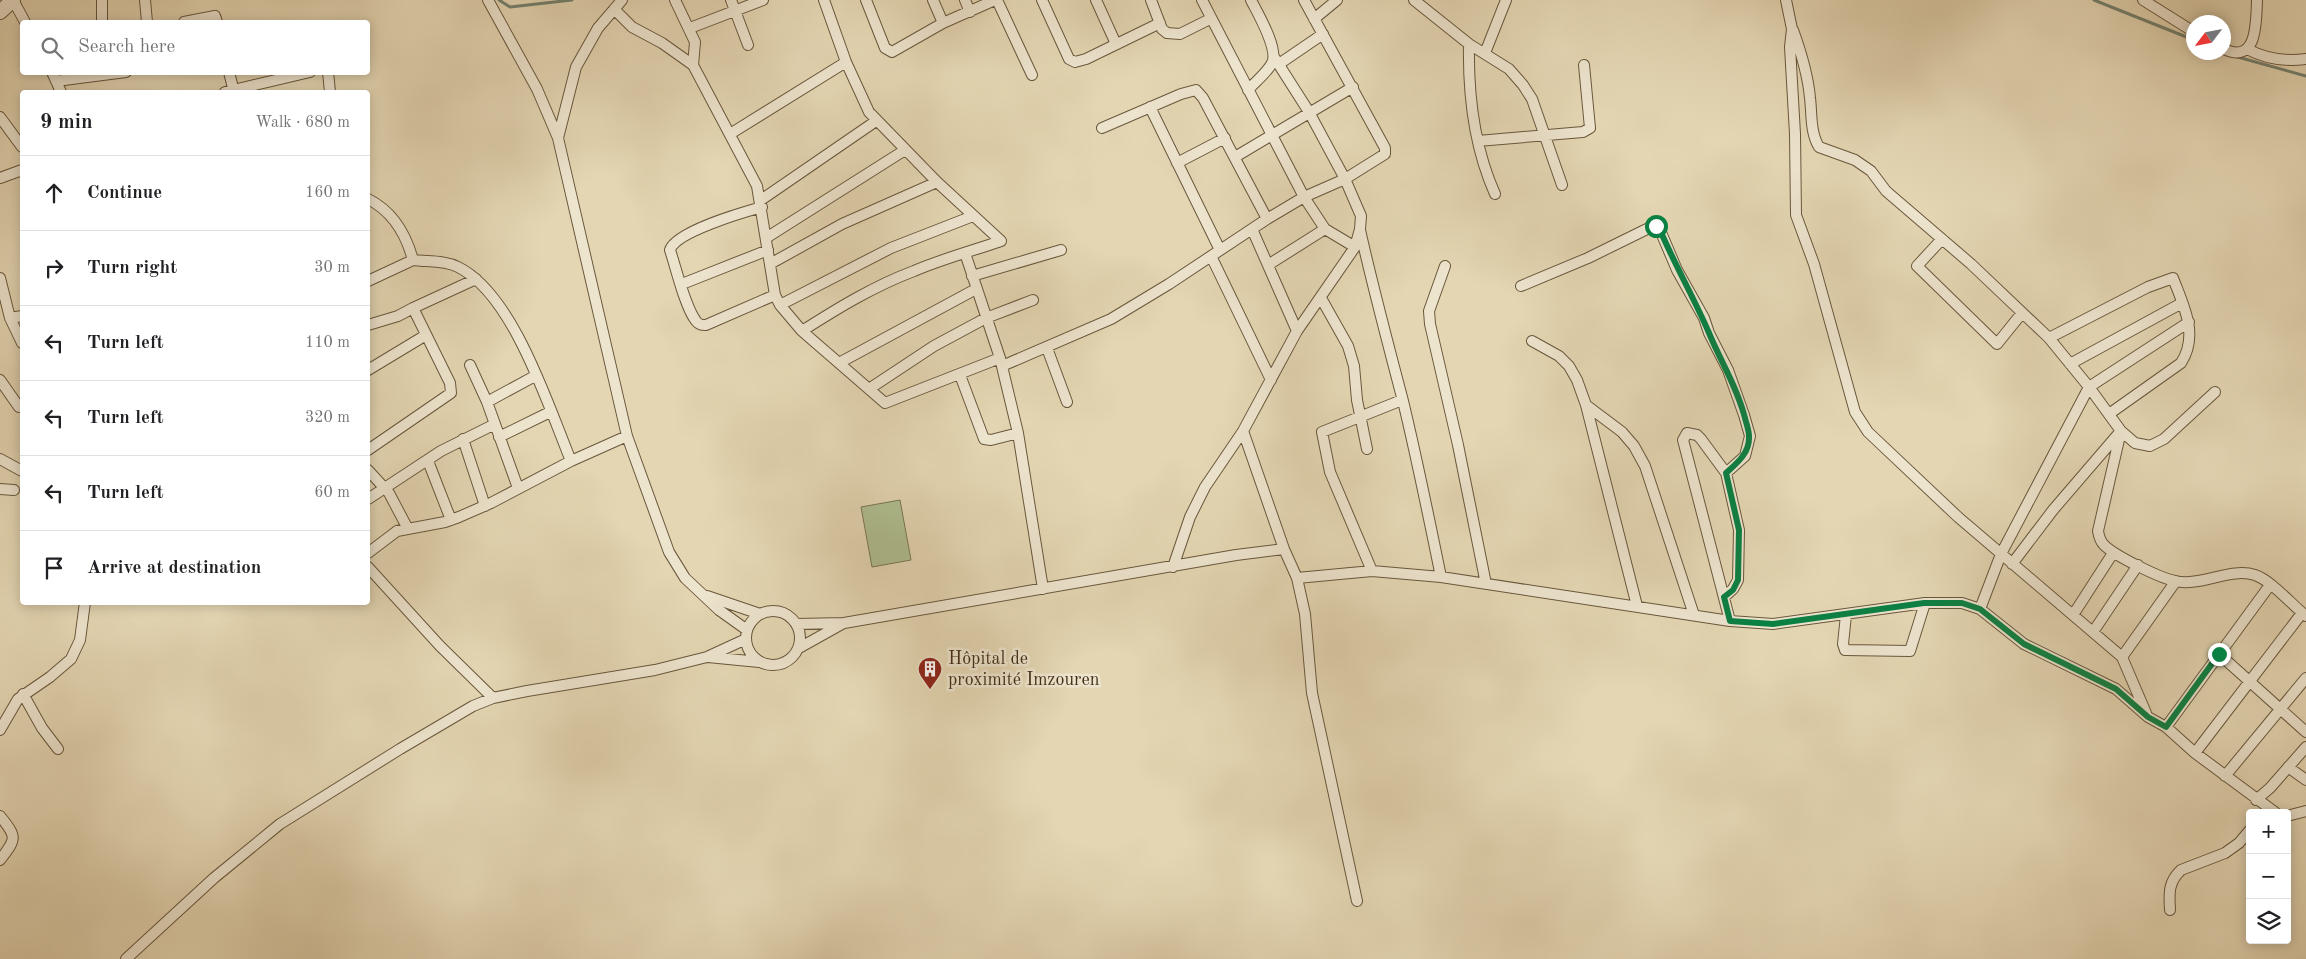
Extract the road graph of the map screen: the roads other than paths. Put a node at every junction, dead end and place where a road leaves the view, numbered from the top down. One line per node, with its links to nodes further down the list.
1 (13, 0): 27 (street); 31 (street)
2 (102, 0): 32 (street)
3 (145, 0): 33 (street)
4 (622, 0): 26 (street)
5 (674, 0): 39 (street)
6 (763, 0): 25 (street)
7 (824, 0): 50 (street)
8 (866, 0): 36 (street)
9 (934, 0): 36 (street)
10 (965, 0): 28 (street)
11 (996, 0): 28 (street); 57 (street)
12 (1042, 0): 42 (street)
13 (1096, 0): 42 (street)
14 (1151, 0): 37 (street)
15 (1202, 0): 29 (street)
16 (1251, 0): 49 (street)
17 (1304, 0): 30 (street)
18 (1338, 0): 30 (street)
19 (1414, 0): 43 (street)
20 (1506, 0): 47 (street)
21 (1786, 0): 40 (street)
22 (2143, 0): 38 (street)
23 (2257, 0): 45 (street)
24 (489, 4): 73 (street)
25 (732, 5): 39 (street); 44 (street)
26 (614, 9): 51 (street); 73 (street)
27 (0, 12)
28 (970, 12): 36 (street)
29 (1210, 18): 37 (street); 64 (street)
30 (1314, 19): 41 (street)
31 (24, 20)
32 (102, 20)
33 (147, 20)
34 (194, 20): 35 (street)
35 (216, 20)
36 (944, 23)
37 (1160, 23): 42 (street)
38 (2186, 27)
39 (690, 28): 51 (street)
40 (1792, 29): 95 (street); 177 (street)
41 (1323, 34): 49 (street); 59 (street)
42 (1116, 44)
43 (1469, 44): 47 (street); 75 (street)
44 (748, 46)
45 (2247, 49): 46 (street); 48 (street)
46 (2231, 51)
47 (1485, 53): 72 (street)
48 (2306, 59)
49 (1277, 61): 64 (street); 66 (street)
50 (846, 62): 68 (street); 70 (street)
51 (693, 65): 70 (street)
52 (1584, 65): 72 (street)
53 (83, 75): 58 (street)
54 (229, 75): 61 (street)
55 (298, 75): 62 (street)
56 (328, 75): 63 (street)
57 (1032, 75)
58 (54, 77): 60 (street)
59 (1353, 87): 66 (street); 82 (street)
60 (60, 90)
61 (231, 90)
62 (239, 90)
63 (330, 90)
64 (1248, 90): 71 (street)
65 (1150, 108): 69 (street); 74 (street); 79 (street)
66 (1309, 112): 71 (street); 82 (street)
67 (0, 117): 76 (street)
68 (876, 121): 77 (street); 88 (street)
69 (1102, 128)
70 (730, 134): 88 (street)
71 (1272, 134): 78 (street); 86 (street)
72 (1544, 135): 75 (street); 84 (street)
73 (558, 138): 155 (street)
74 (1225, 138): 78 (street); 79 (street)
75 (1478, 141): 85 (street)
76 (20, 144)
77 (905, 150): 83 (street); 94 (street)
78 (1235, 157): 90 (street)
79 (1177, 163): 100 (street)
80 (20, 171): 81 (street)
81 (0, 178)
82 (1345, 179): 86 (street); 93 (street)
83 (937, 182): 89 (street); 102 (street)
84 (1562, 185)
85 (1495, 194)
86 (1304, 198): 90 (street); 91 (street)
87 (370, 200): 101 (street)
88 (761, 203): 94 (street); 109 (street)
89 (973, 216): 99 (street); 116 (street)
90 (1267, 219): 92 (street)
91 (1326, 228): 96 (street); 103 (street)
92 (1252, 229): 100 (street); 103 (street)
93 (1360, 230): 96 (street); 143 (street)
94 (766, 238): 97 (street)
95 (1942, 239): 118 (street); 118 (street)
96 (1354, 246): 113 (street)
97 (768, 250): 102 (street); 109 (street)
98 (1061, 250): 105 (street)
99 (965, 253): 105 (street); 124 (street)
100 (1216, 253): 130 (street); 139 (street)
101 (413, 260): 107 (street); 108 (street)
102 (770, 264): 112 (street)
103 (1268, 265): 125 (street)
104 (1445, 266): 186 (street)
105 (972, 276): 111 (street)
106 (0, 278): 120 (street)
107 (476, 279): 117 (street); 137 (street)
108 (370, 280)
109 (682, 284): 112 (street)
110 (1521, 286): 165 (street)
111 (976, 289): 121 (street); 132 (street)
112 (775, 295): 116 (street)
113 (1321, 298): 125 (street); 150 (street)
114 (1033, 300): 121 (street)
115 (2182, 303): 122 (street); 127 (street); 133 (street)
116 (780, 305): 124 (street)
117 (413, 308): 123 (street); 126 (street)
118 (2022, 313): 127 (street)
119 (20, 316): 120 (street)
120 (10, 318): 128 (street)
121 (986, 318): 131 (street); 141 (street)
122 (2189, 322): 140 (street); 149 (street)
123 (370, 323)
124 (802, 330): 132 (street)
125 (1297, 331): 139 (street)
126 (426, 335): 135 (street); 158 (street)
127 (2049, 338): 133 (street)
128 (20, 340)
129 (1532, 341): 146 (street)
130 (1047, 348): 131 (street); 145 (street)
131 (1001, 362): 136 (street); 154 (street)
132 (839, 363): 141 (street)
133 (2070, 364): 140 (street)
134 (470, 365): 144 (street)
135 (370, 369)
136 (960, 374): 141 (street); 154 (street)
137 (535, 376): 144 (street); 148 (street)
138 (0, 380): 147 (street)
139 (1271, 380): 152 (street)
140 (2090, 387): 149 (street); 177 (street)
141 (869, 390)
142 (2215, 392): 153 (street)
143 (1402, 400): 150 (street); 183 (street)
144 (487, 402): 151 (street)
145 (1067, 402)
146 (1586, 405): 193 (street); 197 (street)
147 (20, 407)
148 (550, 412): 156 (street); 162 (street)
149 (2109, 414): 153 (street)
150 (1361, 417): 159 (street); 182 (street)
151 (494, 424): 156 (street); 157 (street)
152 (1243, 431): 174 (street); 180 (street)
153 (2121, 431): 176 (street); 178 (street)
154 (1018, 433): 188 (street)
155 (626, 436): 162 (street); 189 (street)
156 (499, 437): 167 (street)
157 (463, 439): 161 (street); 171 (street)
158 (370, 449)
159 (1367, 449)
160 (0, 459): 163 (street)
161 (428, 460): 166 (street); 172 (street)
162 (571, 461): 167 (street)
163 (20, 470)
164 (370, 472): 166 (street)
165 (1726, 473): 190 (street); 190 (street)
166 (384, 488): 170 (street); 173 (street)
167 (518, 488): 171 (street)
168 (0, 489): 169 (street)
169 (14, 490)
170 (370, 498)
171 (485, 506): 172 (street)
172 (451, 520): 173 (street)
173 (408, 529): 175 (street)
174 (1284, 549): 180 (street); 184 (street)
175 (370, 551)
176 (2113, 553): 179 (street); 199 (street)
177 (2001, 554): 178 (street); 194 (street)
178 (2012, 564): 199 (street)
179 (2138, 565): 185 (street); 203 (street)
180 (1173, 568): 188 (street)
181 (370, 569): 213 (street)
182 (1372, 571): 183 (street); 184 (street)
183 (1441, 577): 186 (street)
184 (1298, 578): 232 (street)
185 (2176, 581): 187 (street); 207 (street)
186 (1486, 584): 193 (street)
187 (2270, 585): 196 (street); 206 (street)
188 (1043, 589): 201 (street)
189 (702, 594): 195 (street); 204 (street)
190 (1724, 597): 200 (street)
191 (1924, 603): 194 (street); 198 (street); 198 (street)
192 (85, 605): 212 (street)
193 (1637, 606): 197 (street)
194 (1980, 609): 215 (street)
195 (760, 614): 202 (street); 204 (street)
196 (2304, 614): 211 (street)
197 (1694, 615): 200 (street)
198 (1846, 615): 200 (street)
199 (2073, 615): 203 (street)
200 (1730, 621)
201 (844, 623): 202 (street); 205 (street)
202 (796, 624): 205 (street)
203 (2093, 632): 207 (street)
204 (747, 635): 208 (street); 209 (street)
205 (799, 648): 209 (street)
206 (2219, 654): 211 (street); 217 (street)
207 (2122, 656): 215 (street)
208 (707, 657): 209 (street); 213 (street)
209 (759, 662)
210 (2306, 678): 214 (street)
211 (2251, 681): 214 (street); 221 (street)
212 (23, 694): 216 (street); 220 (street)
213 (493, 698): 234 (street)
214 (2281, 707): 218 (street); 223 (street)
215 (2148, 717): 217 (street)
216 (1, 727)
217 (2166, 727): 221 (street)
218 (2306, 732)
219 (2306, 747): 222 (street)
220 (58, 748)
221 (2195, 753): 223 (street)
222 (2288, 767): 224 (street); 225 (street)
223 (2225, 776): 225 (street)
224 (2306, 780)
225 (2256, 800): 226 (street)
226 (2263, 809)
227 (2306, 811): 228 (street)
228 (2291, 815)
229 (0, 816): 231 (street)
230 (2246, 834): 233 (street)
231 (0, 860)
232 (1357, 901)
233 (2170, 910)
234 (126, 959)

